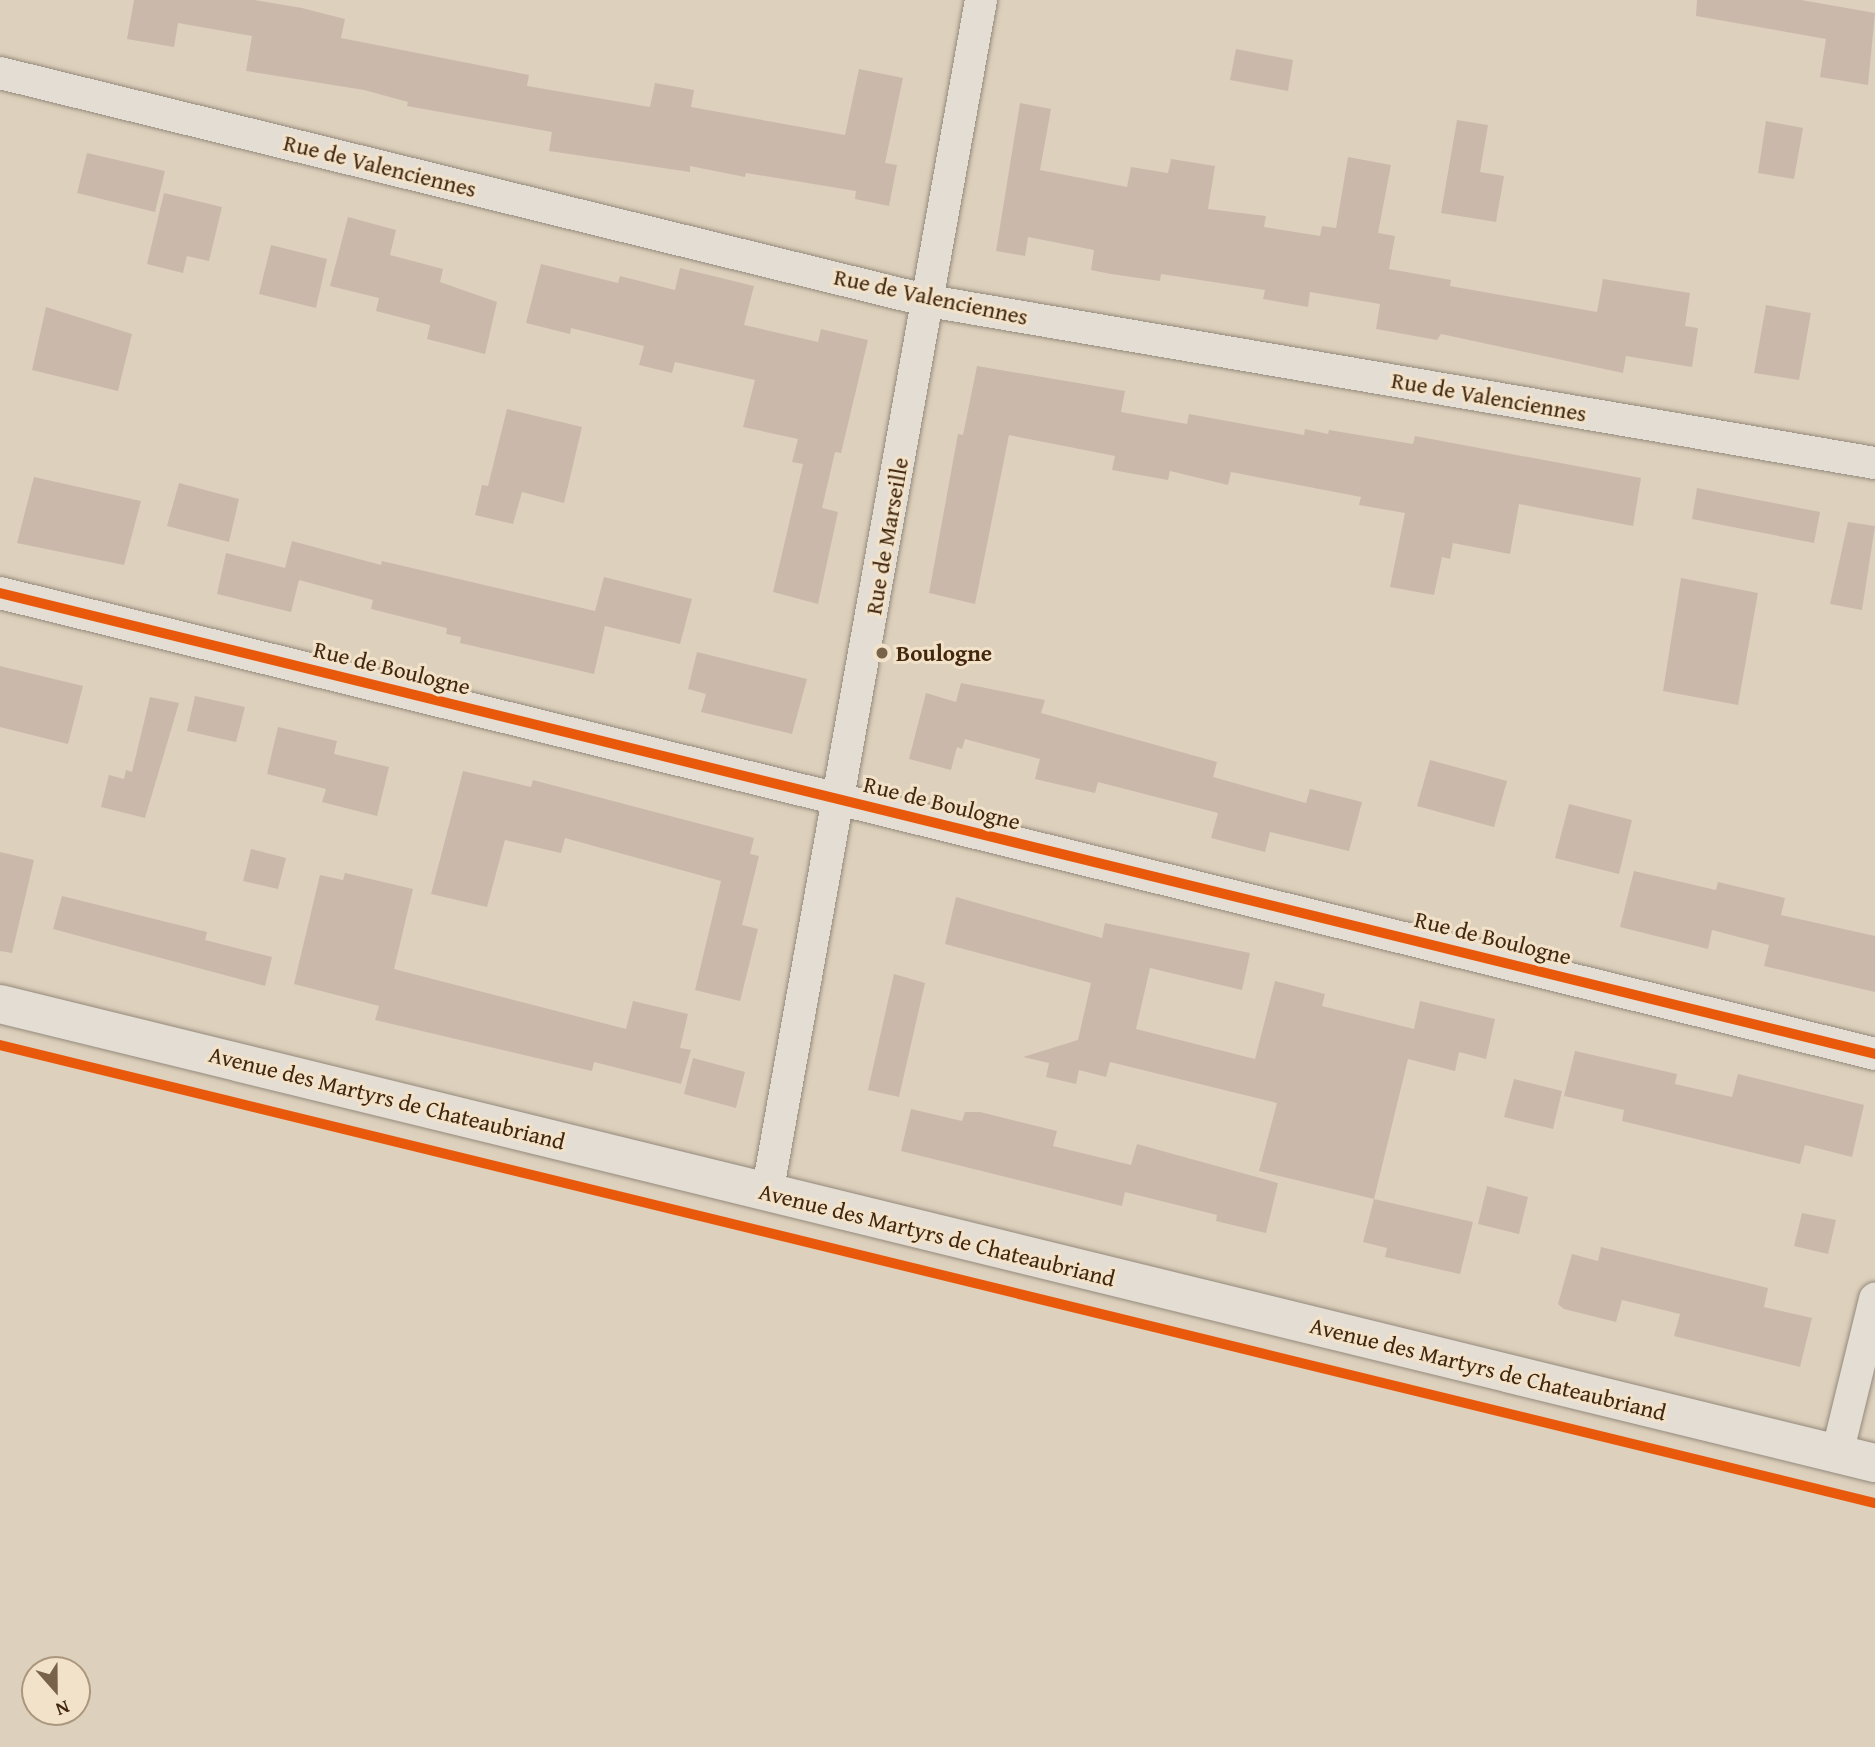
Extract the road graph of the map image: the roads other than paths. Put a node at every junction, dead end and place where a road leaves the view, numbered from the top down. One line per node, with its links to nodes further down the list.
1 (981, 0): 3 (street, Rue de Marseille)
2 (0, 73): 3 (street, Rue de Valenciennes)
3 (929, 300): 4 (street, Rue de Valenciennes); 6 (street, Rue de Marseille)
4 (1875, 463)
5 (0, 593): 6 (street, Rue de Boulogne)
6 (840, 800): 8 (street, Rue de Boulogne); 9 (street, Rue de Marseille)
7 (0, 1004): 9 (street, Avenue des Martyrs de Chateaubriand)
8 (1875, 1054)
9 (767, 1194): 11 (street, Avenue des Martyrs de Chateaubriand)
10 (1875, 1299): 11 (street)
11 (1838, 1454): 12 (street, Avenue des Martyrs de Chateaubriand)
12 (1875, 1463)

